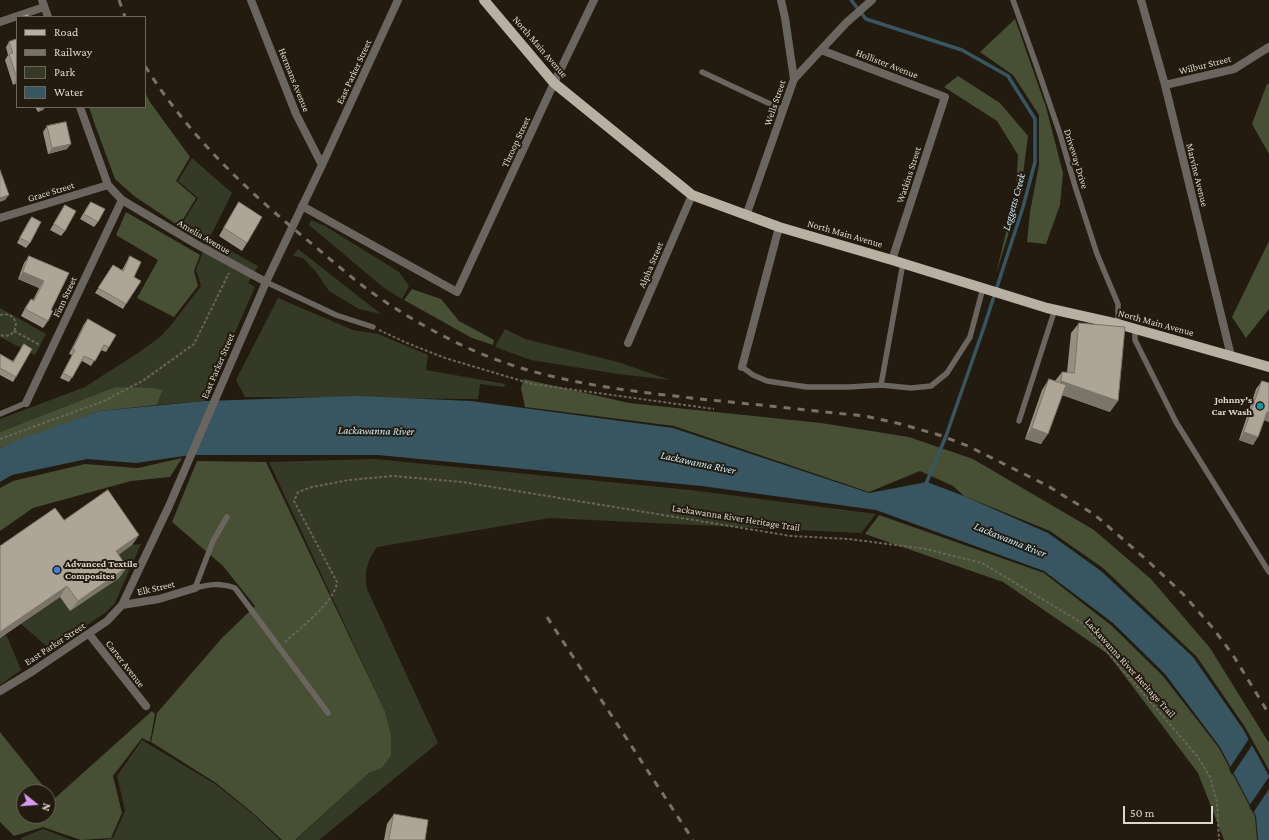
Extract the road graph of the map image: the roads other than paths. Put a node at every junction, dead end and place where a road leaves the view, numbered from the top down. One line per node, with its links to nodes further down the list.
1 (251, 0): 21 (street, Hermans Avenue)
2 (398, 0): 21 (street, East Parker Street)
3 (484, 0): 16 (main road, North Main Avenue)
4 (594, 0): 16 (street, Throop Street)
5 (780, 0): 15 (street)
6 (872, 0): 13 (street, Wells Street)
7 (1013, 0): 34 (lane, Driveway Drive)
8 (1140, 0): 17 (street, Marvine Avenue)
9 (43, 4): 10 (street); 11 (street)
10 (48, 16)
11 (0, 22)
12 (1269, 47): 17 (street, Wilbur Street)
13 (821, 50): 15 (street, Wells Street); 18 (street, Hollister Avenue)
14 (702, 72): 20 (lane)
15 (794, 79): 20 (street, Wells Street)
16 (554, 83): 23 (main road, North Main Avenue); 25 (street, Throop Street)
17 (1165, 85): 38 (street, Marvine Avenue)
18 (945, 97): 29 (street, Watkins Street)
19 (80, 108): 22 (street, Amelia Avenue)
20 (783, 110): 26 (street, Wells Street)
21 (322, 165): 25 (street, East Parker Street)
22 (108, 185): 24 (street, Amelia Avenue); 27 (street, Grace Street)
23 (692, 195): 26 (main road, North Main Avenue); 37 (street, Alpha Street)
24 (122, 200): 31 (street, Amelia Avenue); 42 (street, Finn Street)
25 (302, 206): 31 (street, East Parker Street)
26 (746, 216): 28 (main road, North Main Avenue)
27 (0, 218)
28 (779, 227): 29 (main road, North Main Avenue); 39 (street)
29 (892, 260): 30 (main road, North Main Avenue)
30 (903, 263): 32 (main road, North Main Avenue); 41 (lane)
31 (266, 282): 35 (lane, Amelia Avenue); 48 (street, East Parker Street)
32 (985, 289): 33 (main road, North Main Avenue); 41 (lane)
33 (1055, 309): 34 (main road, North Main Avenue); 44 (lane)
34 (1118, 324): 36 (main road, North Main Avenue)
35 (373, 327)
36 (1135, 329): 38 (main road, North Main Avenue); 46 (lane)
37 (628, 343)
38 (1232, 356): 40 (main road, North Main Avenue)
39 (742, 367): 41 (lane)
40 (1269, 367)
41 (881, 385)
42 (26, 403): 43 (lane)
43 (0, 414)
44 (1019, 421)
45 (227, 517): 47 (lane)
46 (1269, 572)
47 (195, 588): 48 (street, Elk Street); 52 (lane)
48 (122, 606): 49 (street, East Parker Street)
49 (89, 634): 50 (street, East Parker Street); 51 (street, Carter Avenue)
50 (0, 691)
51 (146, 706)
52 (328, 713)

